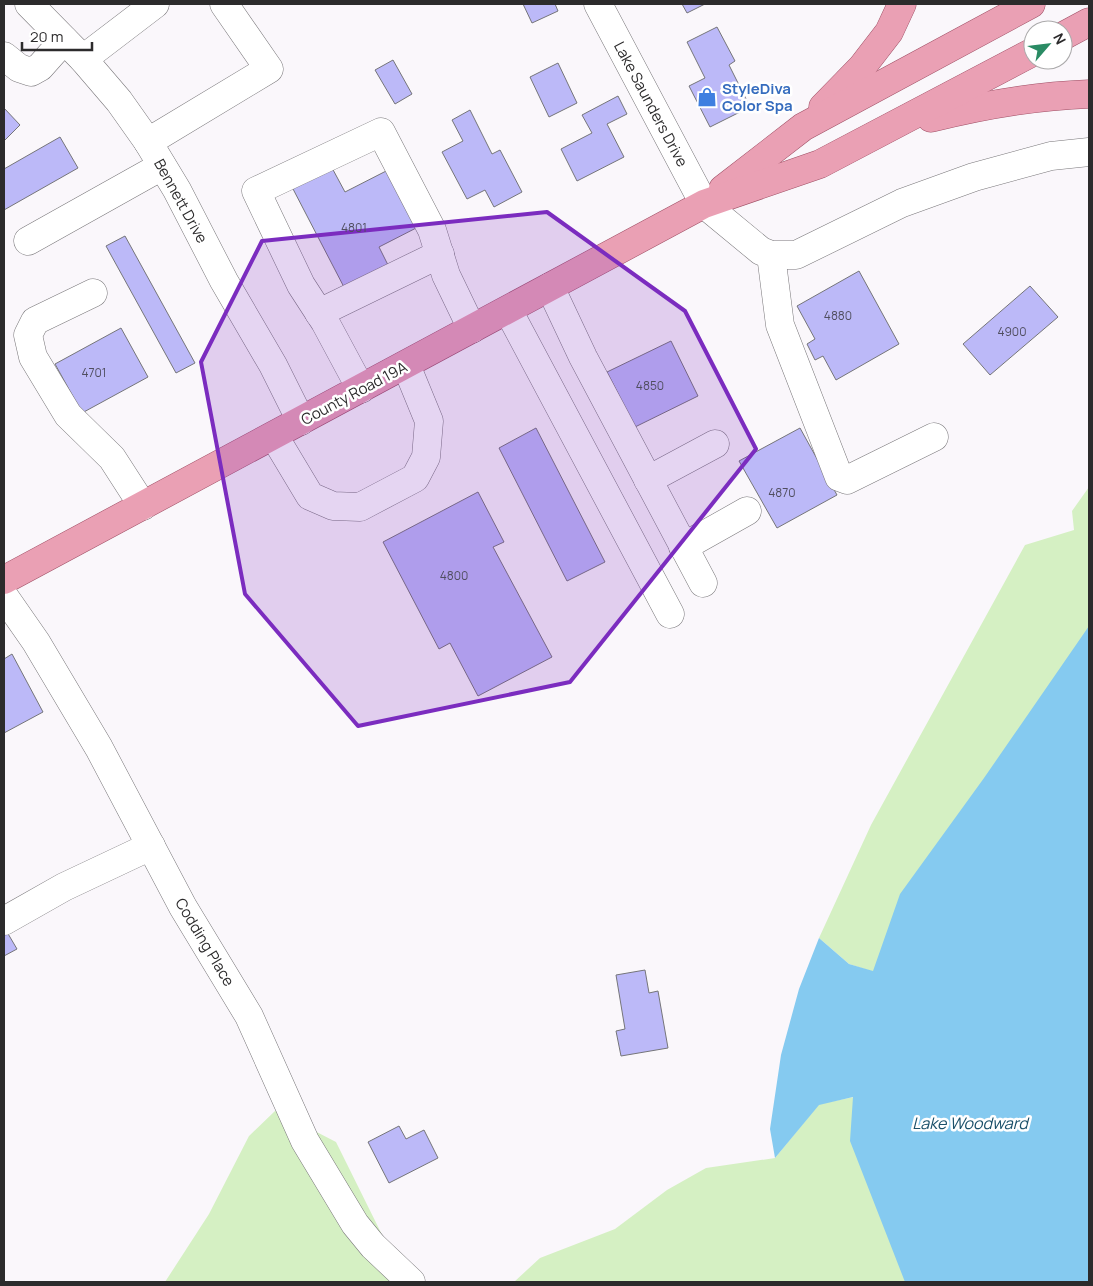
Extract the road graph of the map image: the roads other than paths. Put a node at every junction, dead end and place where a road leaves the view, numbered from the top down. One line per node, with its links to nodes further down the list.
1 (29, 4): 9 (street, Bennett Drive)
2 (155, 4): 12 (street)
3 (224, 4): 16 (street)
4 (598, 4): 19 (street, Lake Saunders Drive)
5 (902, 4): 14 (main road)
6 (1031, 4): 14 (main road)
7 (1089, 22): 8 (main road)
8 (1073, 31)
9 (64, 40): 10 (street); 12 (street, Bennett Drive)
10 (4, 56)
11 (1023, 57): 15 (main road)
12 (83, 59): 16 (street, Bennett Drive)
13 (1089, 94): 15 (main road)
14 (802, 127): 19 (main road)
15 (889, 129): 19 (main road)
16 (148, 142): 18 (street, Bennett Drive)
17 (1089, 152): 22 (street)
18 (162, 166): 20 (street); 30 (street, Bennett Drive)
19 (704, 204): 22 (street); 23 (main road, County Road 19A)
20 (28, 241)
21 (440, 254): 26 (street); 26 (street); 27 (street)
22 (771, 255): 32 (street)
23 (550, 287): 25 (main road, County Road 19A); 34 (street)
24 (93, 293): 35 (street)
25 (508, 310): 27 (main road, County Road 19A); 41 (street)
26 (319, 313): 29 (street)
27 (472, 329): 28 (main road, County Road 19A)
28 (406, 365): 29 (main road, County Road 19A); 31 (street)
29 (361, 390): 30 (main road, County Road 19A)
30 (301, 422): 31 (main road, County Road 19A)
31 (274, 436): 35 (main road, County Road 19A)
32 (934, 437)
33 (715, 444): 34 (street)
34 (648, 480): 37 (street)
35 (143, 506): 38 (main road, County Road 19A)
36 (747, 511): 37 (street)
37 (684, 547): 39 (street)
38 (4, 580)
39 (703, 583)
40 (4, 596): 42 (street, Codding Place)
41 (670, 614)
42 (151, 846): 43 (street); 44 (street, Codding Place)
43 (4, 921)
44 (411, 1282)

